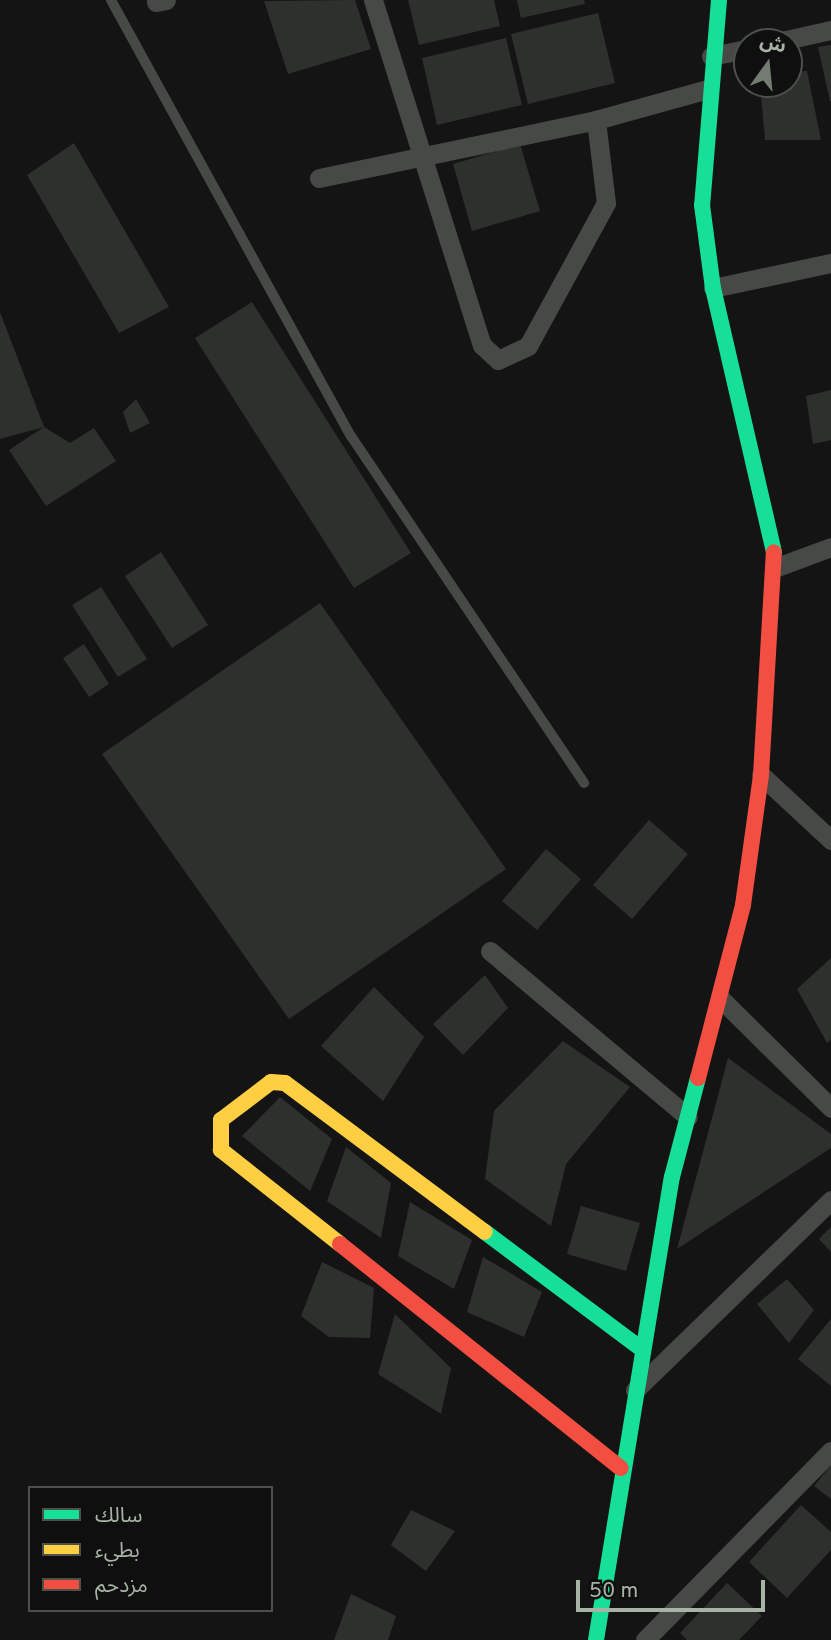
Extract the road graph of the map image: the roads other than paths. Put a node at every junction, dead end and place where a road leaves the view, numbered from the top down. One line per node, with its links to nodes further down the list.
1 (111, 0): 17 (lane)
2 (373, 0): 10 (street)
3 (719, 0): 7 (street)
4 (831, 30): 5 (street)
5 (803, 36)
6 (733, 52): 7 (street)
7 (711, 57): 8 (street)
8 (708, 89): 9 (street); 13 (street)
9 (596, 120): 10 (street); 10 (street)
10 (421, 154): 11 (street)
11 (319, 178)
12 (831, 263): 13 (street)
13 (713, 288): 15 (street)
14 (831, 547): 15 (street)
15 (777, 567): 16 (street)
16 (761, 775): 18 (street); 20 (street)
17 (584, 783)
18 (831, 839)
19 (490, 951): 22 (street)
20 (721, 999): 21 (street); 22 (street)
21 (831, 1108)
22 (688, 1117): 24 (street)
23 (831, 1199): 25 (street)
24 (640, 1348): 25 (street); 27 (street)
25 (632, 1393): 27 (street)
26 (831, 1451): 29 (street)
27 (621, 1468): 28 (street)
28 (596, 1640)
29 (645, 1640)

